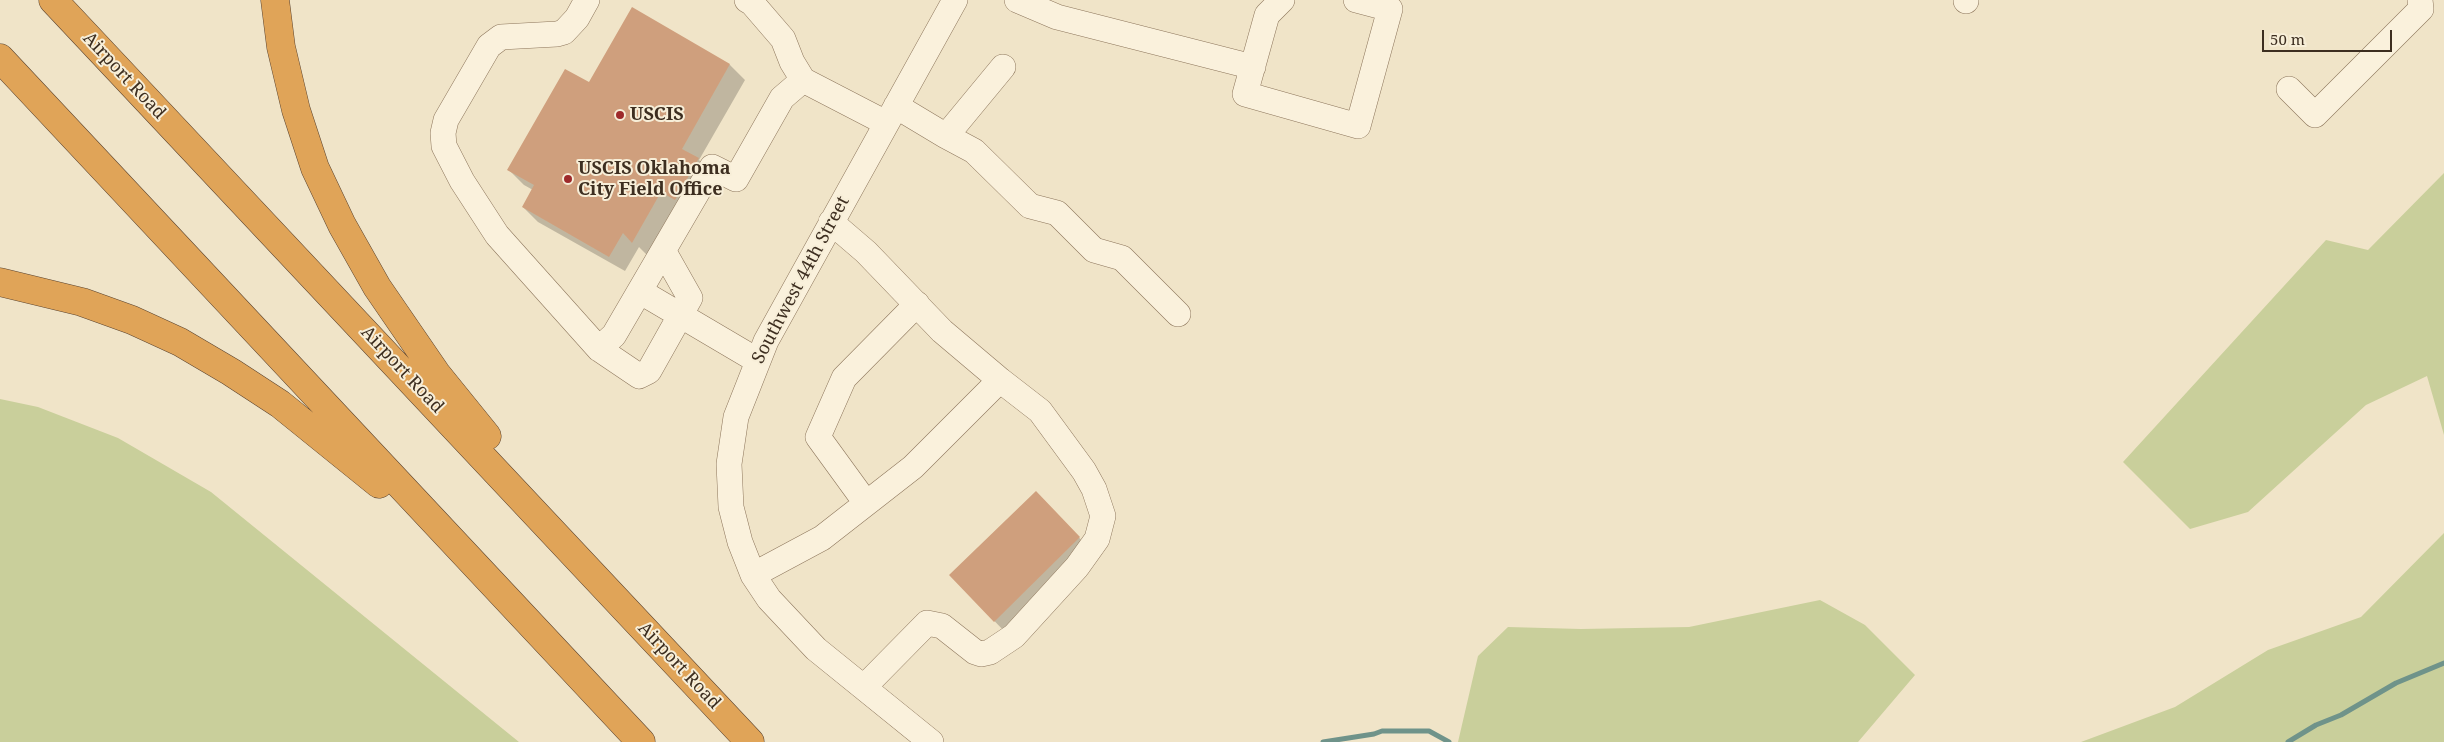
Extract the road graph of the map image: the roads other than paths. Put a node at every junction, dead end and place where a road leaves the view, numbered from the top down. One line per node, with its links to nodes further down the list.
1 (53, 0): 30 (highway, Airport Road)
2 (275, 0): 30 (highway)
3 (587, 0): 24 (street)
4 (747, 0): 13 (street)
5 (954, 0): 15 (street, Southwest 44th Street)
6 (1017, 0): 12 (street)
7 (1282, 0): 12 (street)
8 (1356, 0): 12 (street)
9 (2420, 0): 14 (street)
10 (0, 58): 28 (highway)
11 (1003, 67): 16 (street)
12 (1253, 67)
13 (803, 80): 15 (street); 18 (street)
14 (2289, 89)
15 (891, 114): 16 (street); 17 (street, Southwest 44th Street)
16 (946, 136): 22 (street)
17 (831, 222): 21 (street); 25 (street, Southwest 44th Street)
18 (664, 252): 20 (street); 23 (street)
19 (0, 282): 28 (highway)
20 (641, 292): 23 (street); 24 (street)
21 (917, 304): 26 (street); 27 (street)
22 (1178, 314)
23 (680, 315): 24 (street); 25 (street)
24 (599, 349)
25 (758, 361): 29 (street, Southwest 44th Street)
26 (1000, 380): 27 (street); 31 (street)
27 (866, 503): 29 (street)
28 (453, 542): 32 (highway)
29 (753, 575): 31 (street, Southwest 44th Street)
30 (625, 607): 33 (highway, Airport Road)
31 (864, 687): 34 (street, Southwest 44th Street)
32 (640, 742)
33 (750, 742)
34 (931, 742)

